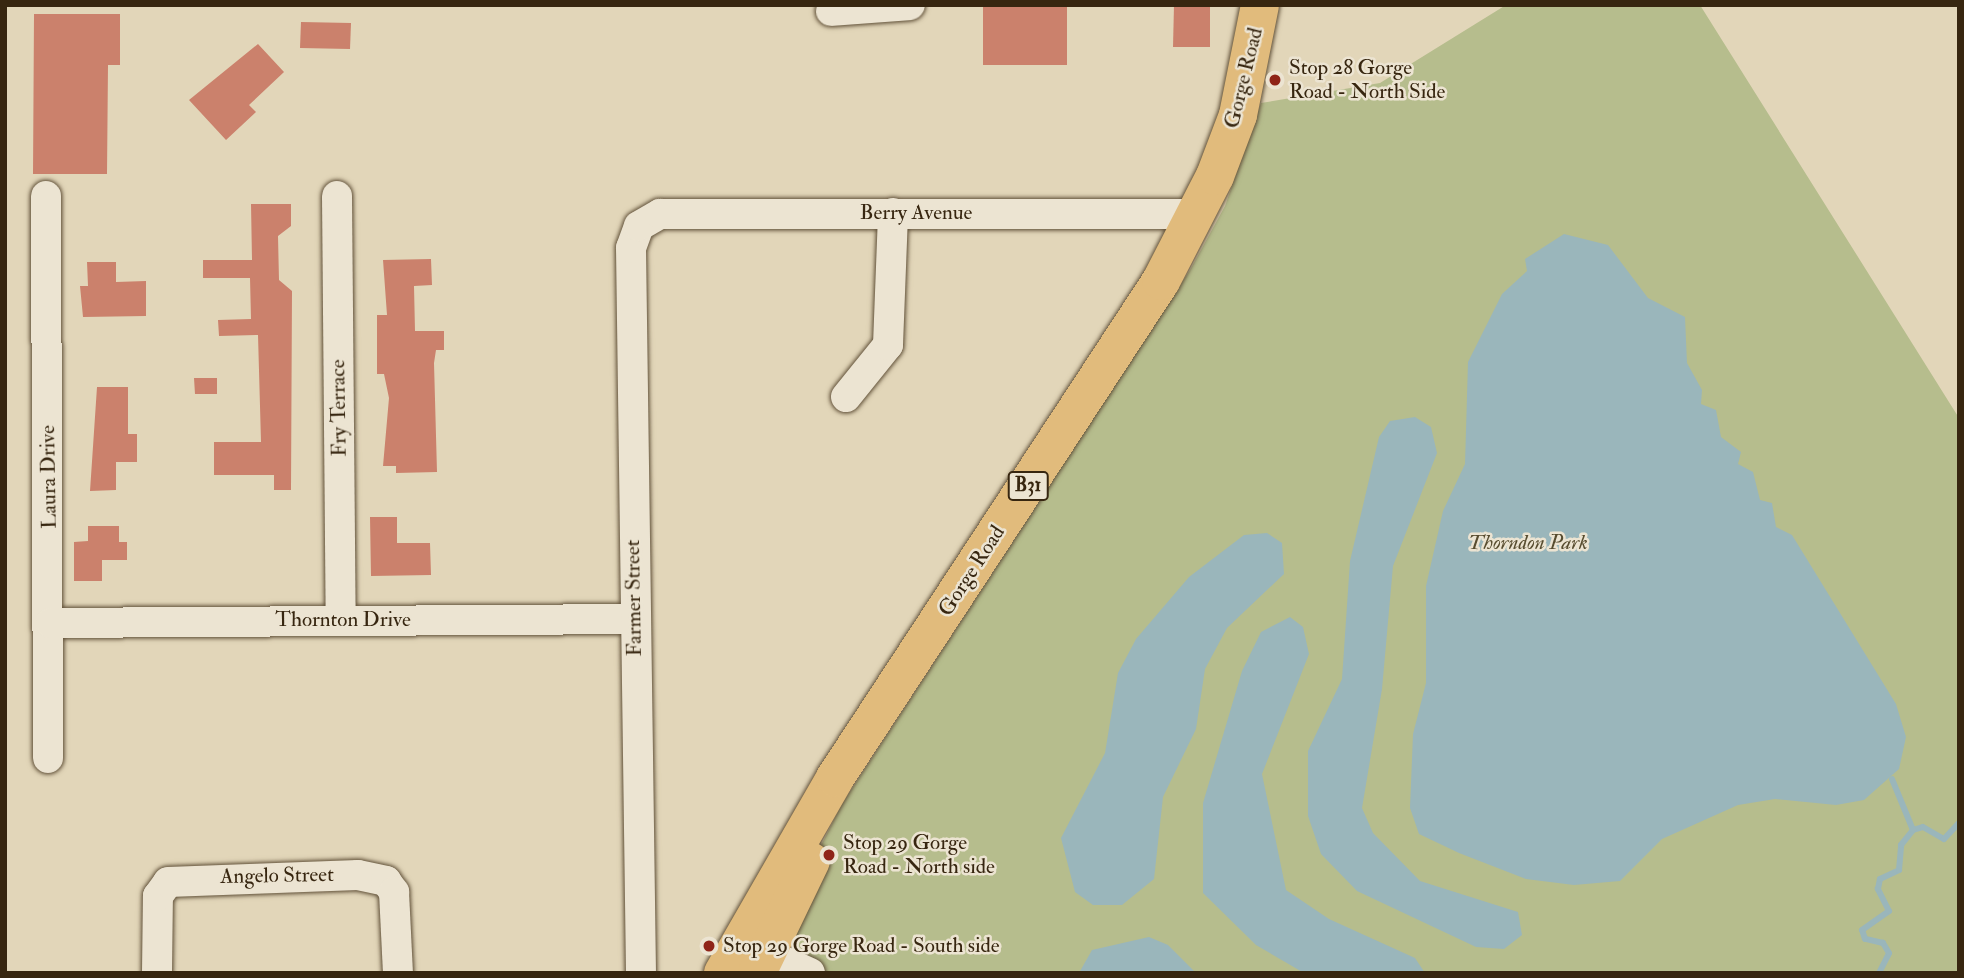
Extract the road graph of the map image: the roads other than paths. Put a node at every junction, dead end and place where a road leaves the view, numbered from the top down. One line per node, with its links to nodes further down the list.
1 (910, 5): 4 (street)
2 (1260, 5): 8 (main road, Gorge Road / B31)
3 (1280, 5): 15 (main road, Gorge Road / B31)
4 (831, 10)
5 (46, 196): 13 (street, Laura Drive)
6 (337, 196): 12 (street, Fry Terrace)
7 (893, 213): 8 (street, Berry Avenue); 9 (street, Berry Avenue); 10 (street)
8 (1196, 214): 15 (main road, Gorge Road / B31)
9 (639, 226): 11 (street, Farmer Street)
10 (846, 397)
11 (634, 619): 12 (street, Thornton Drive); 18 (street, Farmer Street)
12 (341, 620): 13 (street, Thornton Drive)
13 (51, 623): 14 (street, Laura Drive)
14 (48, 758)
15 (746, 960): 19 (street)
16 (156, 973): 17 (street, Angelo Street)
17 (398, 973)
18 (641, 973)
19 (810, 973)

